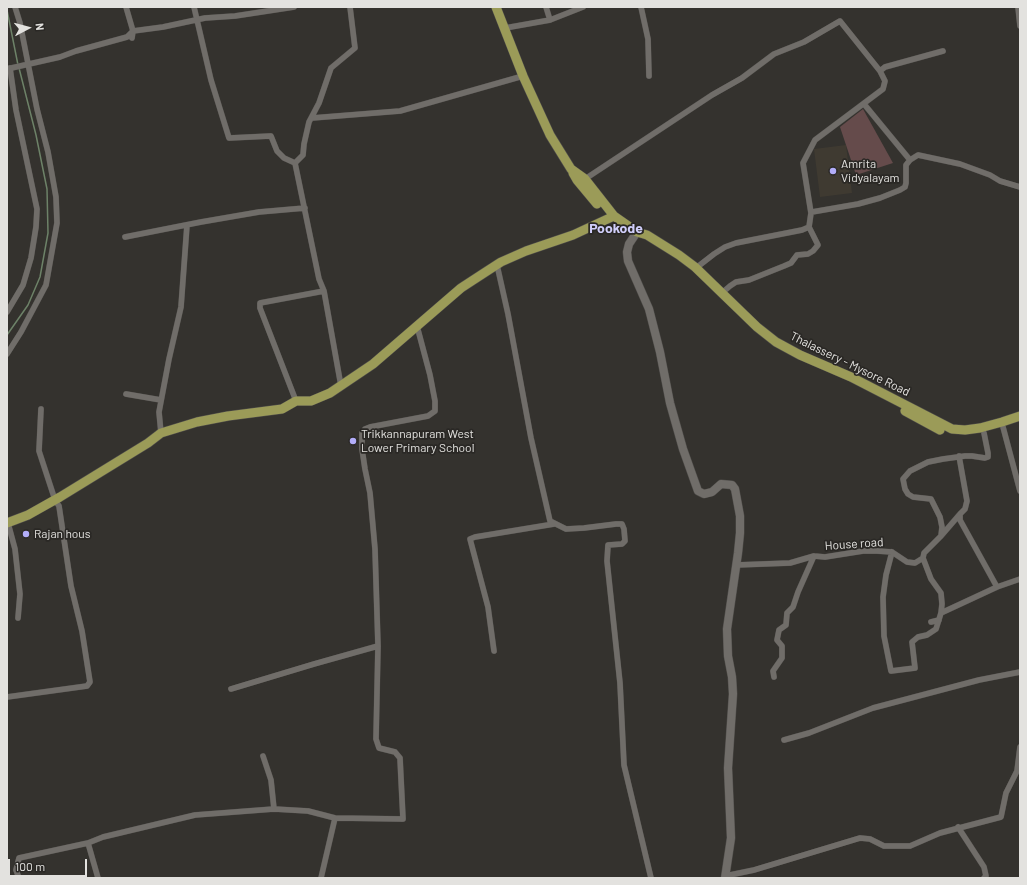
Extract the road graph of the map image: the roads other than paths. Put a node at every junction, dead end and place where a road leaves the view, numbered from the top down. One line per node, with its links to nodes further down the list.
1 (14, 7): 19 (street)
2 (126, 7): 16 (street)
3 (194, 7): 12 (street)
4 (294, 7): 11 (street)
5 (350, 7): 25 (street)
6 (496, 7): 15 (main road, Thalassery - Mysore Road)
7 (546, 7): 13 (street)
8 (583, 7): 13 (street)
9 (641, 7): 23 (street)
10 (1018, 7): 14 (street)
11 (273, 9): 12 (street)
12 (196, 19): 16 (street); 27 (street)
13 (550, 20): 15 (street)
14 (1020, 26)
15 (505, 28): 22 (main road, Thalassery - Mysore Road)
16 (133, 31): 17 (street); 19 (street)
17 (132, 38)
18 (943, 51): 21 (street)
19 (26, 65): 20 (street); 44 (street)
20 (8, 68): 42 (street)
21 (880, 71): 24 (street); 29 (street)
22 (522, 76): 25 (street); 28 (main road, Thalassery - Mysore Road)
23 (649, 76)
24 (864, 104): 26 (street); 32 (street)
25 (312, 118): 27 (street)
26 (910, 160): 30 (street); 32 (street)
27 (295, 163): 31 (street)
28 (571, 169): 29 (main road, Thalassery - Mysore Road); 33 (main road)
29 (585, 180): 33 (main road, Thalassery - Mysore Road)
30 (1020, 187)
31 (305, 208): 34 (street); 40 (street)
32 (811, 213): 35 (street)
33 (614, 216): 36 (main road, Thalassery - Mysore Road); 38 (main road)
34 (187, 225): 37 (street); 47 (street)
35 (809, 227): 39 (street); 41 (street)
36 (636, 232): 39 (main road, Thalassery - Mysore Road); 54 (main road); 65 (street)
37 (124, 237)
38 (496, 265): 43 (main road); 60 (street)
39 (696, 268): 41 (main road, Thalassery - Mysore Road)
40 (324, 291): 45 (street); 48 (street)
41 (723, 292): 50 (main road, Thalassery - Mysore Road)
42 (7, 312)
43 (417, 326): 45 (main road); 72 (street)
44 (7, 354)
45 (342, 386): 48 (main road)
46 (126, 394): 47 (street)
47 (161, 400): 53 (street)
48 (296, 401): 53 (main road)
49 (41, 409): 57 (street)
50 (1020, 416)
51 (1020, 422): 52 (main road)
52 (1003, 427): 54 (main road); 56 (street)
53 (161, 433): 57 (main road)
54 (984, 433): 55 (street)
55 (959, 456): 58 (street); 61 (street)
56 (1020, 491)
57 (55, 500): 59 (main road); 77 (street)
58 (960, 514): 61 (street); 67 (street)
59 (8, 523): 69 (street)
60 (554, 524): 73 (street); 89 (street)
61 (942, 536): 64 (street)
62 (892, 552): 63 (street, House road); 64 (street); 70 (street, House road)
63 (814, 556): 65 (street); 75 (street, House road)
64 (923, 558): 68 (street, House road)
65 (736, 565): 85 (street)
66 (1020, 579): 67 (street)
67 (997, 587): 68 (street)
68 (941, 613): 70 (street, House road)
69 (18, 618)
70 (939, 620): 71 (street)
71 (931, 622)
72 (378, 646): 76 (street); 82 (street)
73 (494, 651)
74 (1020, 672): 78 (street)
75 (774, 677)
76 (231, 689)
77 (7, 697)
78 (784, 740)
79 (1020, 747): 83 (street)
80 (263, 756): 81 (street)
81 (274, 809): 82 (street); 84 (street)
82 (335, 818): 88 (street)
83 (958, 828): 85 (street); 90 (street)
84 (88, 843): 86 (street); 87 (street)
85 (725, 877)
86 (18, 878)
87 (98, 878)
88 (321, 878)
89 (651, 878)
90 (984, 878)

